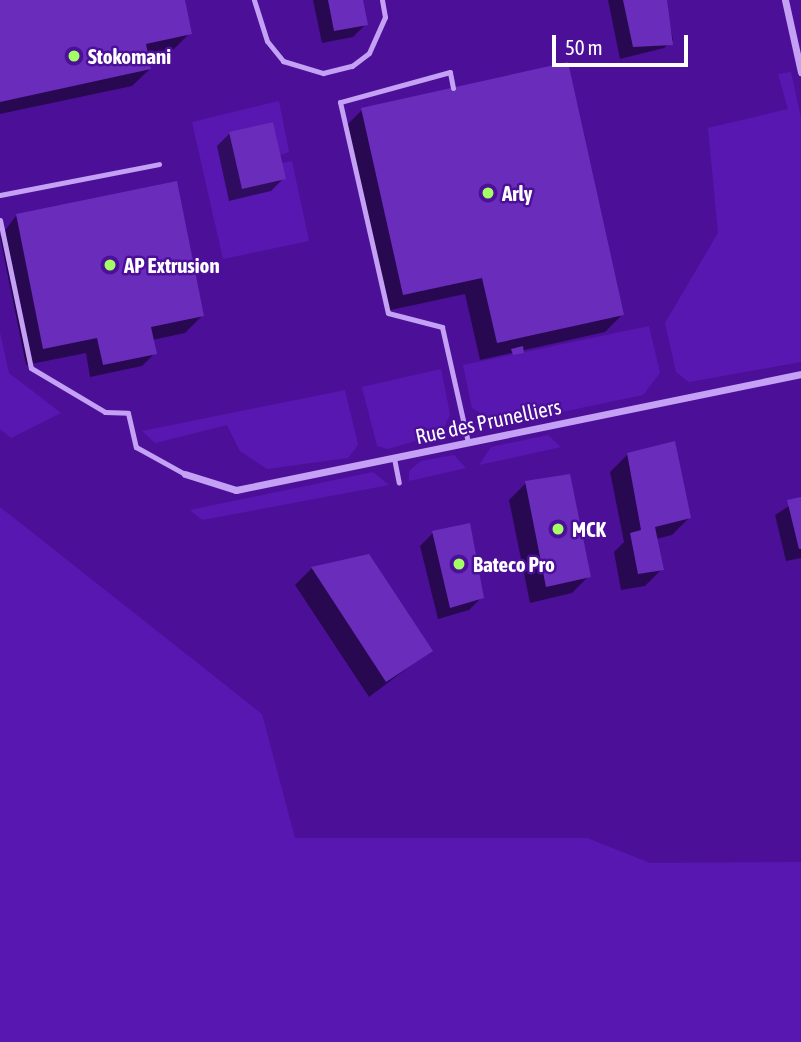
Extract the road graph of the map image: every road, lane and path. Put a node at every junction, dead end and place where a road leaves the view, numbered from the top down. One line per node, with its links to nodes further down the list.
1 (254, 0): 2 (lane)
2 (382, 0)
3 (785, 0): 4 (street)
4 (801, 72)
5 (453, 88): 10 (lane)
6 (159, 164): 7 (lane)
7 (0, 195)
8 (0, 220): 12 (lane)
9 (801, 374): 10 (street, Rue des Prunelliers)
10 (468, 442): 11 (street, Rue des Prunelliers)
11 (394, 458): 12 (street, Rue des Prunelliers); 13 (lane)
12 (185, 474)
13 (399, 483)

